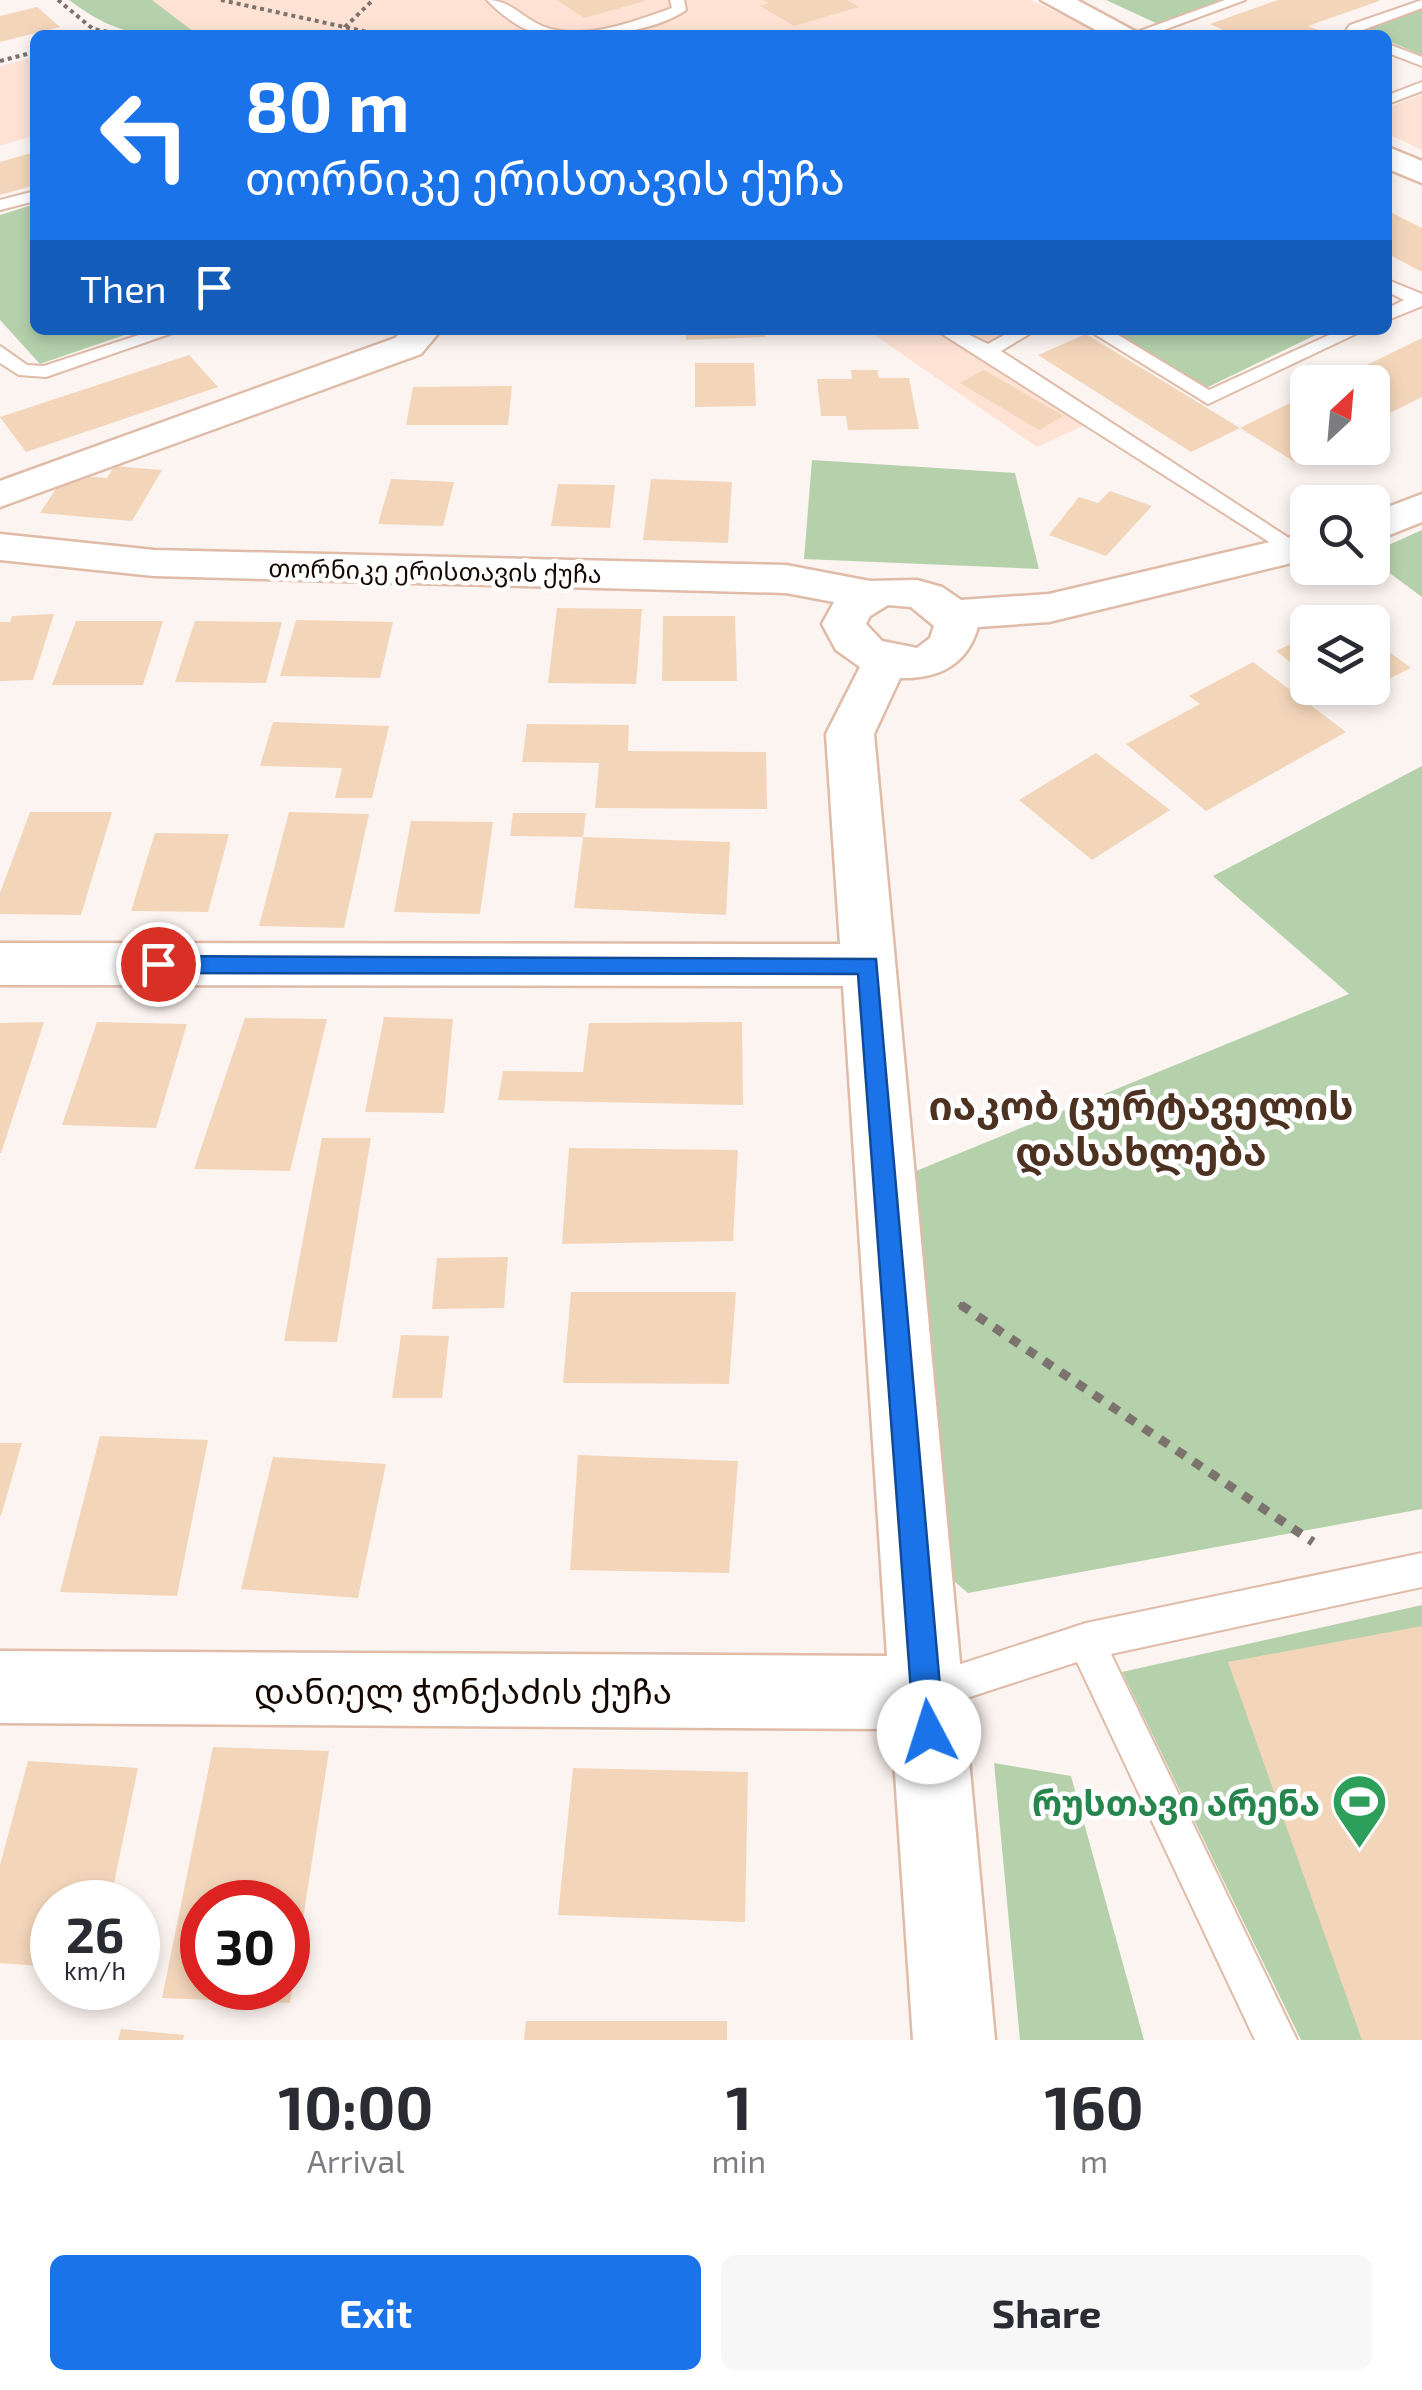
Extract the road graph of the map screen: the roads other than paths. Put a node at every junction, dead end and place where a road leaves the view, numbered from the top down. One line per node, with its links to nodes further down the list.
1 (494, 0): 6 (lane)
2 (677, 0): 7 (lane)
3 (1054, 0): 8 (street)
4 (1238, 0): 9 (lane)
5 (1422, 3): 10 (lane)
6 (536, 30)
7 (612, 30)
8 (1111, 30)
9 (1128, 30)
10 (1353, 30)
11 (1392, 50): 12 (lane)
12 (1422, 62)
13 (1422, 86): 14 (lane)
14 (1392, 98)
15 (1392, 159): 16 (street)
16 (1422, 173)
17 (30, 197): 18 (lane)
18 (0, 205)
19 (1392, 286): 20 (lane)
20 (1421, 300): 21 (lane)
21 (1392, 313)
22 (157, 335): 29 (lane)
23 (418, 335): 30 (street)
24 (955, 335): 28 (lane)
25 (1018, 335): 28 (lane)
26 (1105, 335): 27 (lane)
27 (1345, 335)
28 (988, 351): 33 (lane)
29 (0, 352)
30 (0, 494)
31 (1422, 506): 32 (street)
32 (1390, 521)
33 (1290, 540)
34 (0, 546): 36 (street, თორნიკე ერისთავის ქუჩა)
35 (1290, 550): 37 (street)
36 (870, 595): 37 (street); 38 (street)
37 (951, 615): 38 (street)
38 (886, 662): 40 (street)
39 (0, 964): 40 (street)
40 (868, 965): 44 (street)
41 (1422, 1570): 42 (lane)
42 (1086, 1641): 44 (lane); 46 (lane)
43 (0, 1687): 44 (street, დანიელ ჭონქაძის ქუჩა)
44 (926, 1693): 45 (street)
45 (954, 2040)
46 (1276, 2040)

